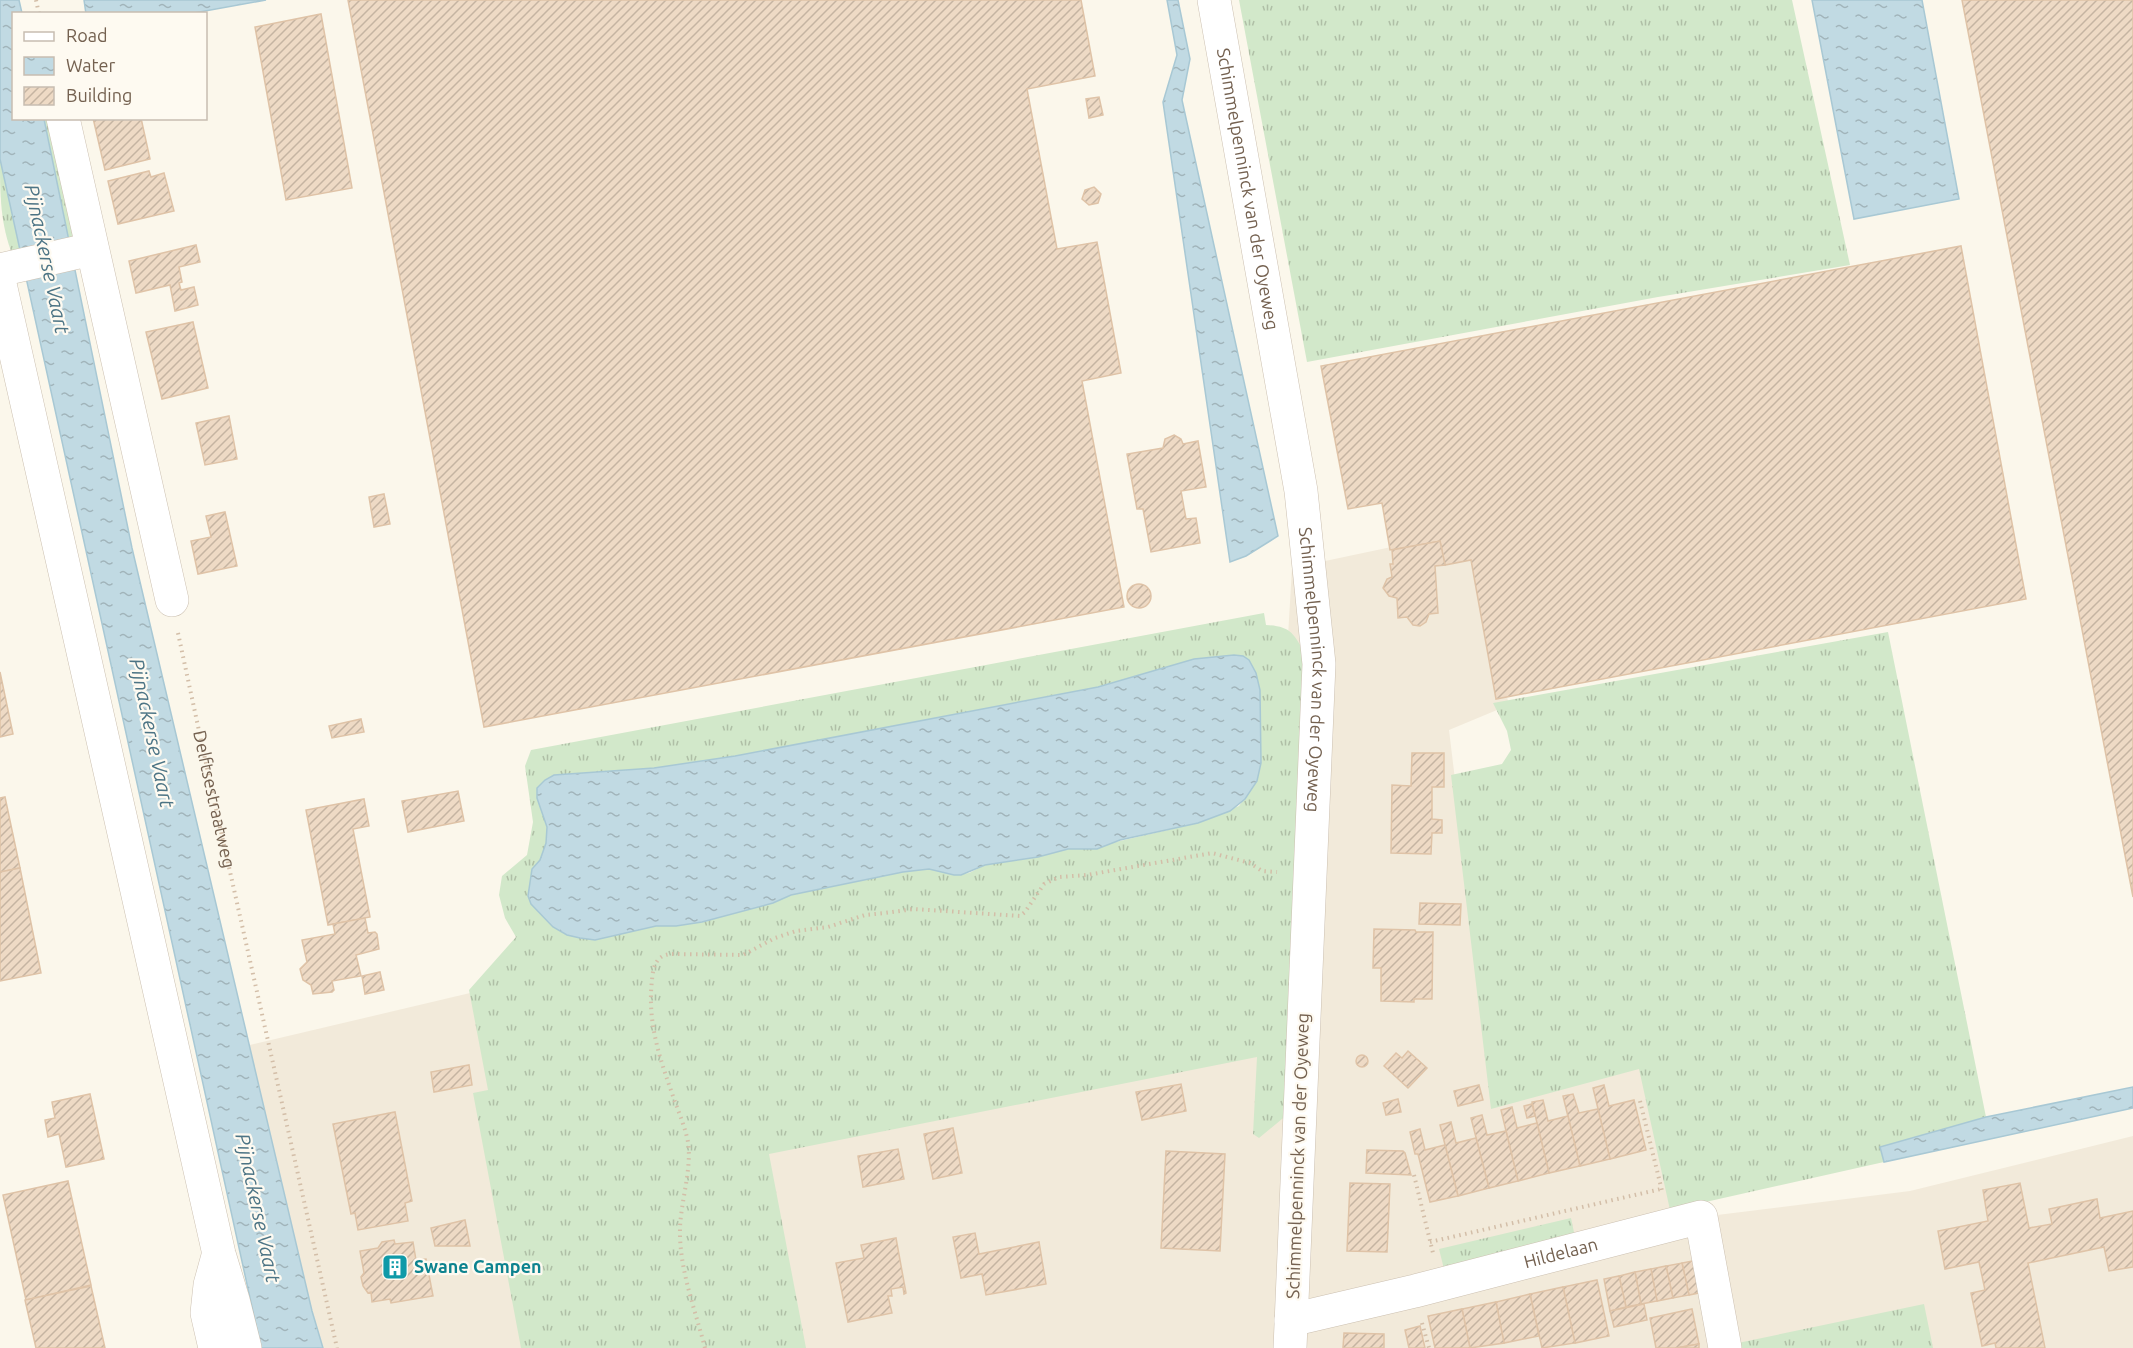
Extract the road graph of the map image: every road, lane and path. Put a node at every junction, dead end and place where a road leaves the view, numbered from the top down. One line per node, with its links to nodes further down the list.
1 (1214, 0): 7 (street, Schimmelpenninck van der Oyeweg)
2 (63, 120): 3 (street)
3 (85, 251): 4 (street); 6 (street)
4 (5, 273): 5 (street)
5 (5, 333): 13 (street)
6 (172, 600): 18 (path, Delftsestraatweg)
7 (1310, 874): 15 (street, Schimmelpenninck van der Oyeweg); 19 (path)
8 (1640, 1101): 10 (path)
9 (1414, 1175): 12 (path)
10 (1661, 1189): 11 (path); 12 (path)
11 (1670, 1225): 14 (street, Hildelaan); 20 (street, Hildelaan)
12 (1430, 1242): 14 (path)
13 (219, 1254): 16 (street); 17 (street)
14 (1441, 1284): 15 (street, Hildelaan)
15 (1291, 1334)
16 (215, 1348)
17 (244, 1348)
18 (337, 1348)
19 (705, 1348)
20 (1725, 1348)

